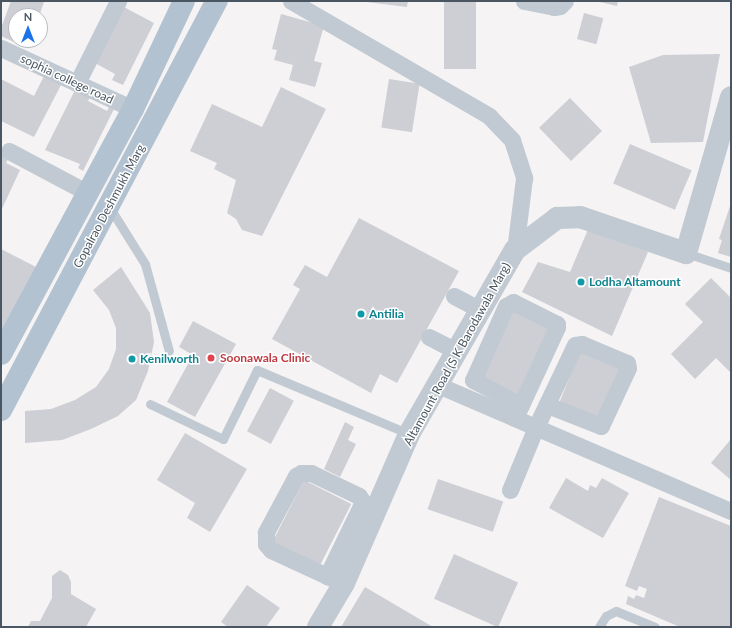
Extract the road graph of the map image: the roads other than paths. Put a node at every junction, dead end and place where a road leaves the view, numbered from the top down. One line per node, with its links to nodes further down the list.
1 (118, 1): 8 (street)
2 (217, 1): 13 (main road, Gopalrao Deshmukh Marg)
3 (291, 1): 14 (street)
4 (524, 1): 5 (street)
5 (565, 1)
6 (180, 2): 10 (main road, Gopalrao Deshmukh Marg)
7 (1, 48): 8 (street, sophia college road)
8 (77, 83): 10 (street, sophia college road)
9 (731, 98): 15 (street)
10 (133, 110): 12 (main road, Gopalrao Deshmukh Marg)
11 (9, 151): 12 (street)
12 (88, 193): 21 (main road, Gopalrao Deshmukh Marg)
13 (109, 206): 20 (lane); 27 (main road, Gopalrao Deshmukh Marg)
14 (515, 250): 15 (street, Altamount Road (S K Barodawala Marg)); 18 (street, Altamount Road (S K Barodawala Marg))
15 (686, 253): 16 (lane)
16 (731, 268)
17 (454, 296): 18 (street)
18 (490, 307): 22 (street, Altamount Road (S K Barodawala Marg)); 23 (street); 28 (street)
19 (429, 337): 22 (street)
20 (169, 351)
21 (1, 354)
22 (453, 357): 23 (street); 24 (street, Altamount Road (S K Barodawala Marg))
23 (475, 373): 28 (street)
24 (438, 385): 28 (street); 30 (street, Altamount Road (S K Barodawala Marg))
25 (150, 404): 30 (lane)
26 (547, 405): 26 (street); 29 (street)
27 (1, 410)
28 (518, 411): 29 (street)
29 (536, 427): 31 (street); 32 (street)
30 (410, 434): 33 (street, Altamount Road (S K Barodawala Marg))
31 (510, 490)
32 (731, 511)
33 (365, 517): 34 (street, Altamount Road (S K Barodawala Marg)); 34 (street)
34 (336, 579): 35 (street, Altamount Road (S K Barodawala Marg))
35 (318, 627)
36 (599, 627): 37 (lane)
37 (655, 627)

